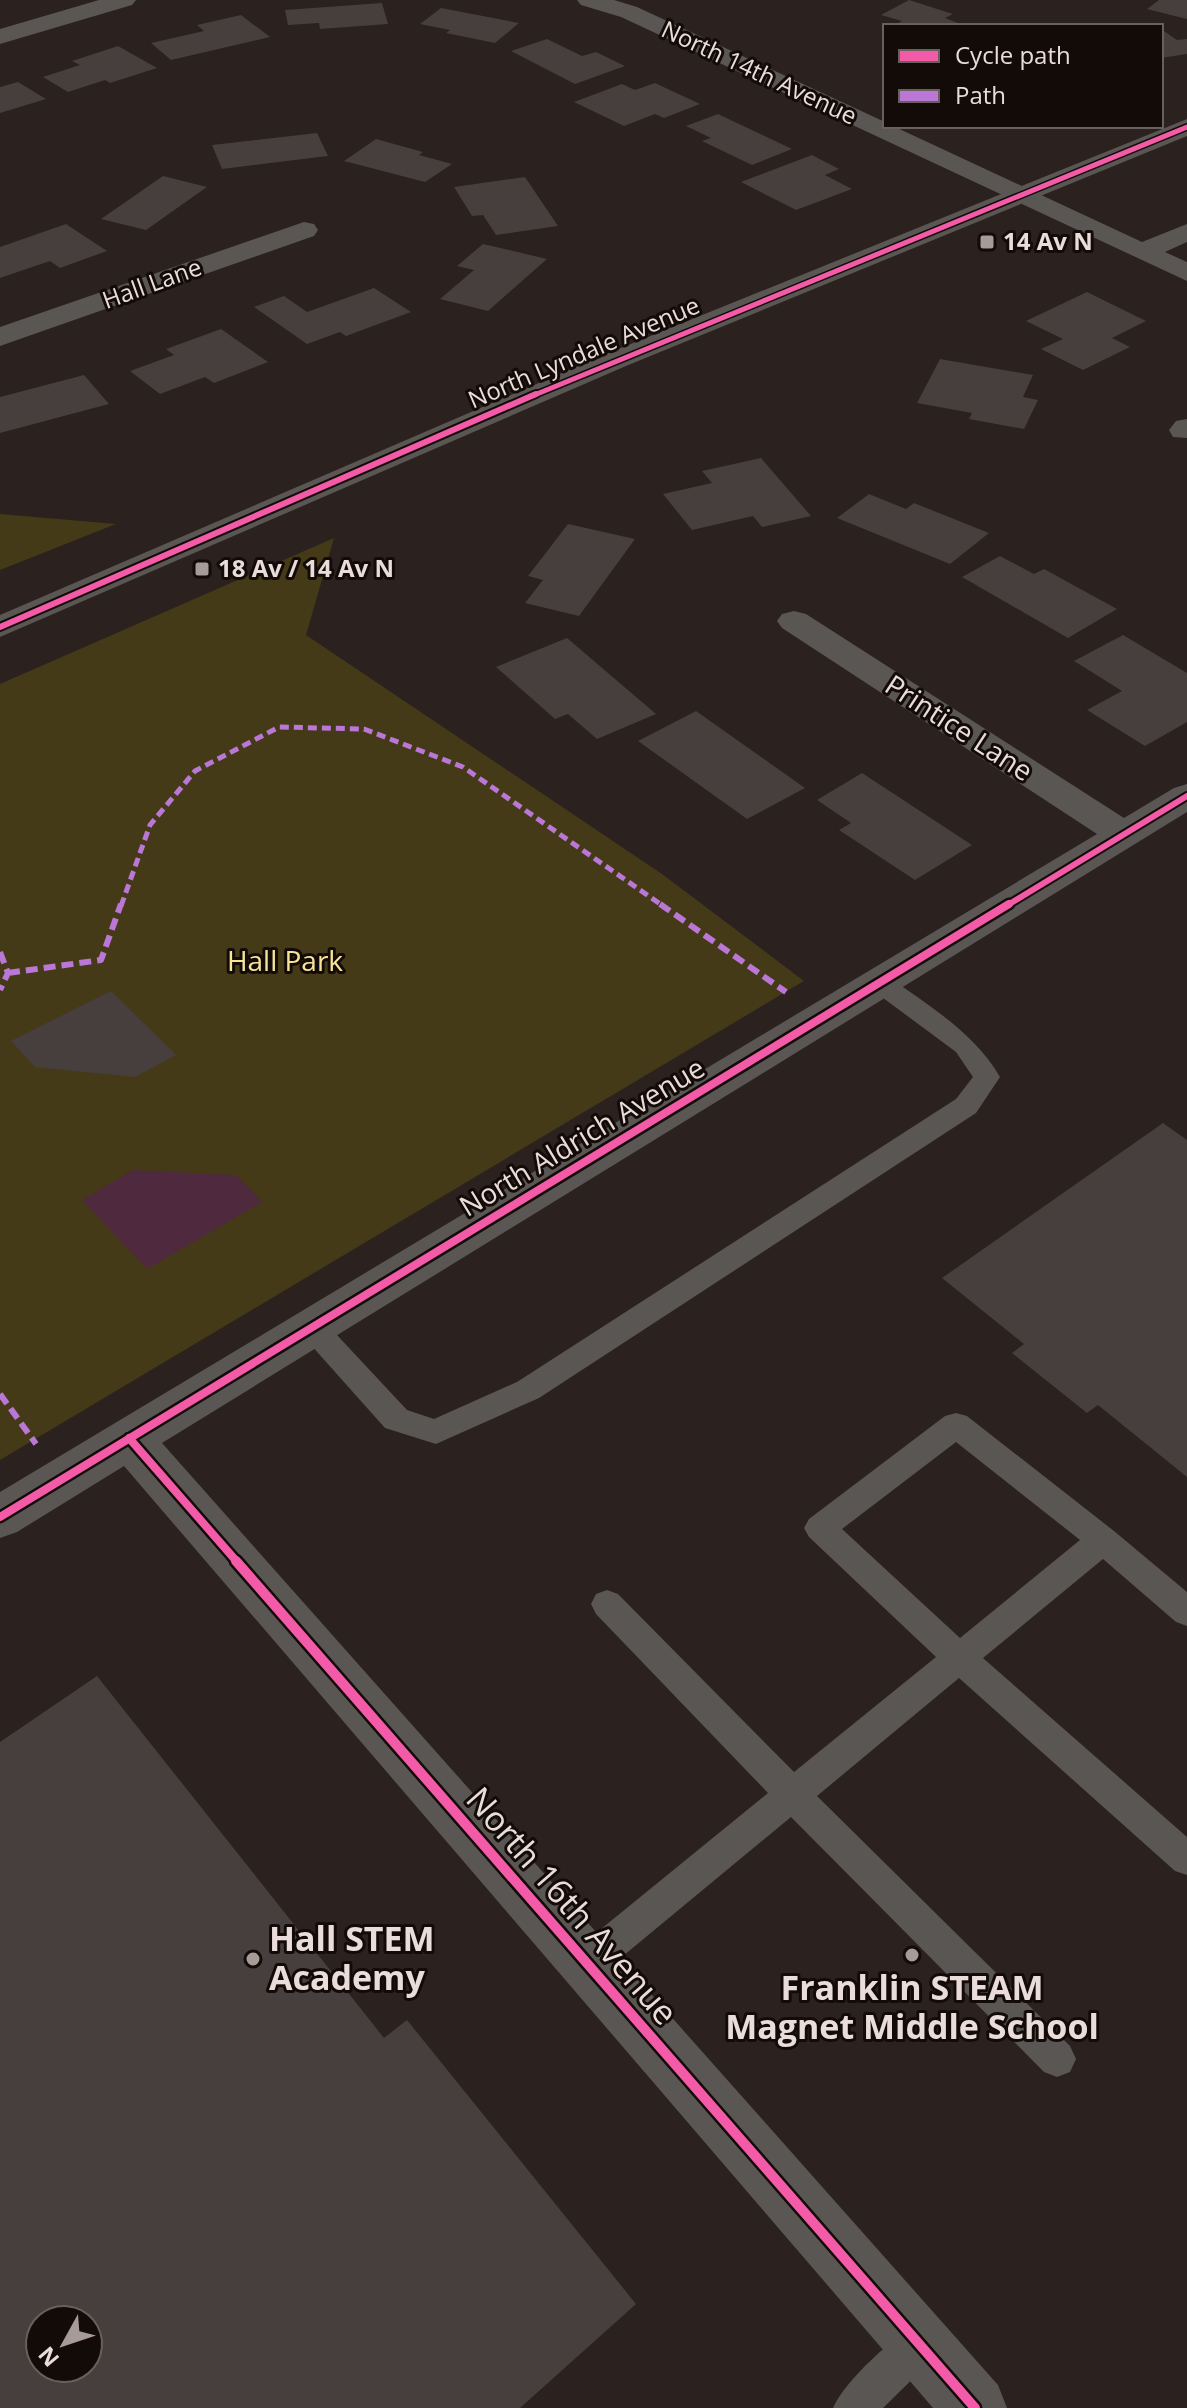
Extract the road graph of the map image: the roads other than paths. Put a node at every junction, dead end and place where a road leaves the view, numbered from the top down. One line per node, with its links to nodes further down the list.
1 (124, 0): 3 (street)
2 (589, 0): 5 (street, North 14th Avenue)
3 (0, 37)
4 (1187, 127): 5 (street, North Lyndale Avenue)
5 (1019, 195): 8 (street, North 14th Avenue); 12 (street, North Lyndale Avenue)
6 (304, 230): 10 (street, Hall Lane)
7 (1187, 232): 8 (street)
8 (1142, 252): 9 (street, North 14th Avenue)
9 (1187, 273)
10 (0, 337)
11 (794, 621): 14 (street, Printice Lane)
12 (0, 627)
13 (1187, 796): 14 (street, North Aldrich Avenue)
14 (1124, 835): 15 (street, North Aldrich Avenue)
15 (880, 983): 16 (street, North Aldrich Avenue); 16 (lane)
16 (312, 1327): 17 (street, North Aldrich Avenue)
17 (129, 1438): 18 (street, North Aldrich Avenue); 25 (street, North 16th Avenue)
18 (0, 1517)
19 (1103, 1540): 21 (lane); 22 (lane); 22 (lane)
20 (607, 1604): 23 (lane)
21 (1187, 1612)
22 (959, 1658): 23 (lane); 24 (lane)
23 (792, 1794): 25 (lane); 26 (lane)
24 (1187, 1859)
25 (587, 1963): 27 (street, North 16th Avenue)
26 (1057, 2059)
27 (920, 2344): 28 (lane); 29 (street, North 16th Avenue)
28 (854, 2408)
29 (975, 2408)

